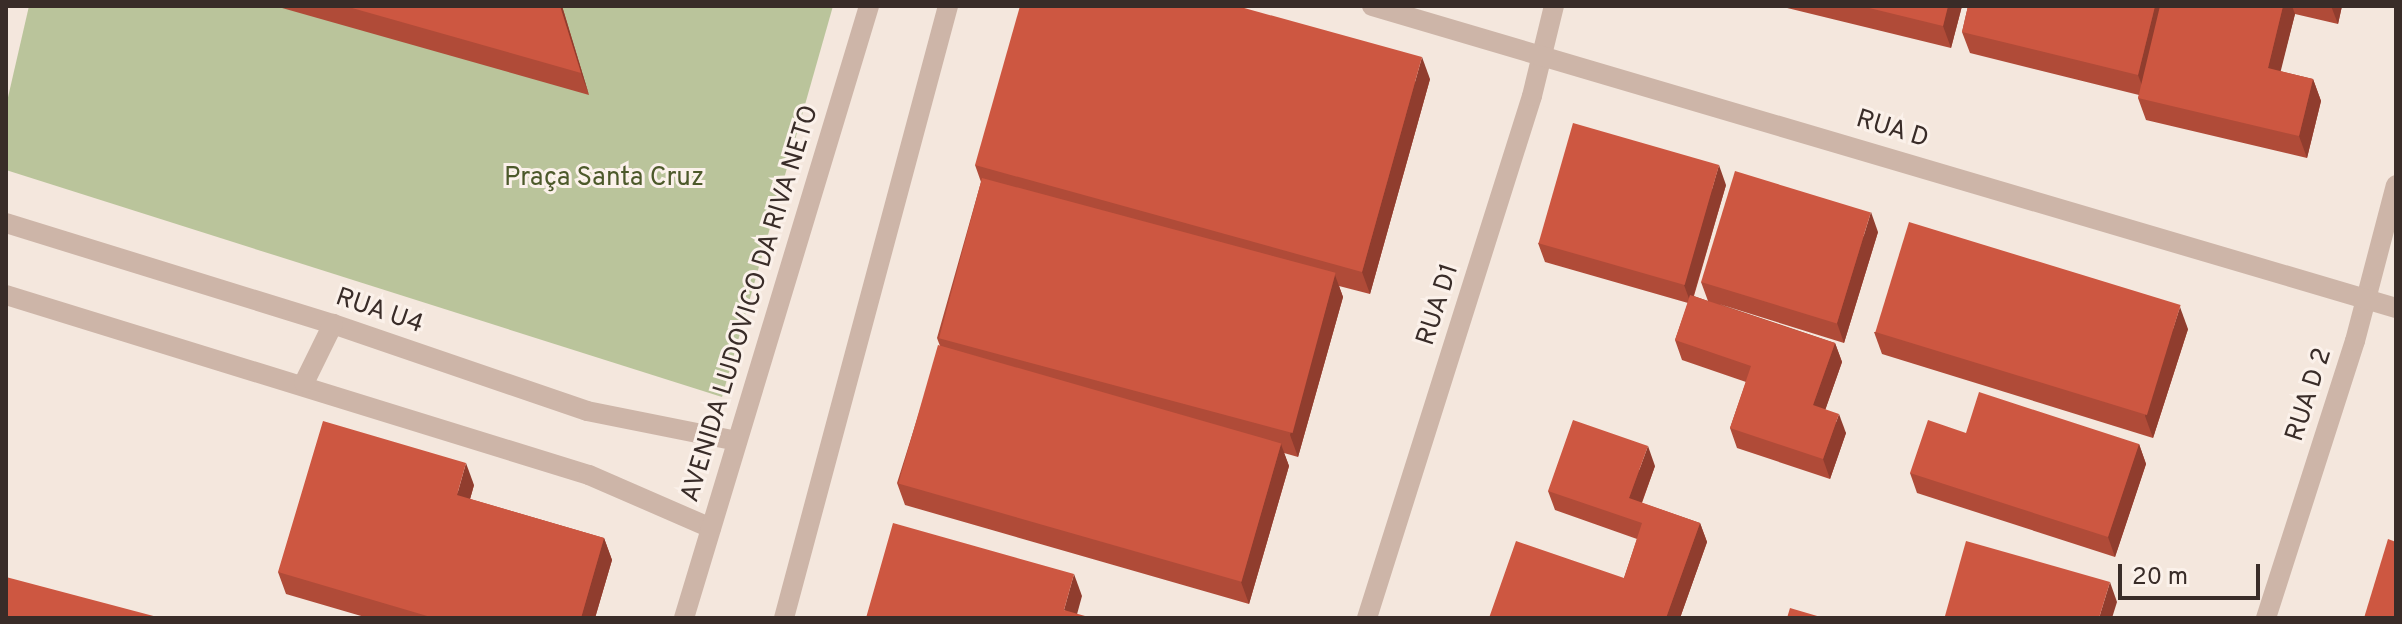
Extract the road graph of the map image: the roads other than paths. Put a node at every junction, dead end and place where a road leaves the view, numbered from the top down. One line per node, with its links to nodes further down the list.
1 (869, 6): 13 (street, AVENIDA LUDOVICO DA RIVA NETO)
2 (948, 6): 16 (street)
3 (1372, 6): 5 (street, RUA D)
4 (1554, 6): 5 (street, RUA D1)
5 (1544, 53): 9 (street, RUA D); 17 (street, RUA D1)
6 (2396, 185): 9 (street, RUA D 2)
7 (6, 223): 11 (street, RUA U4)
8 (6, 295): 12 (street)
9 (2367, 300): 10 (street, RUA D); 18 (street, RUA D 2)
10 (2396, 308)
11 (333, 324): 12 (street); 13 (street, RUA U4)
12 (304, 383): 14 (street)
13 (737, 441): 14 (street, AVENIDA LUDOVICO DA RIVA NETO)
14 (711, 528): 15 (street, AVENIDA LUDOVICO DA RIVA NETO)
15 (684, 618)
16 (784, 618)
17 (1367, 618)
18 (2266, 618)

